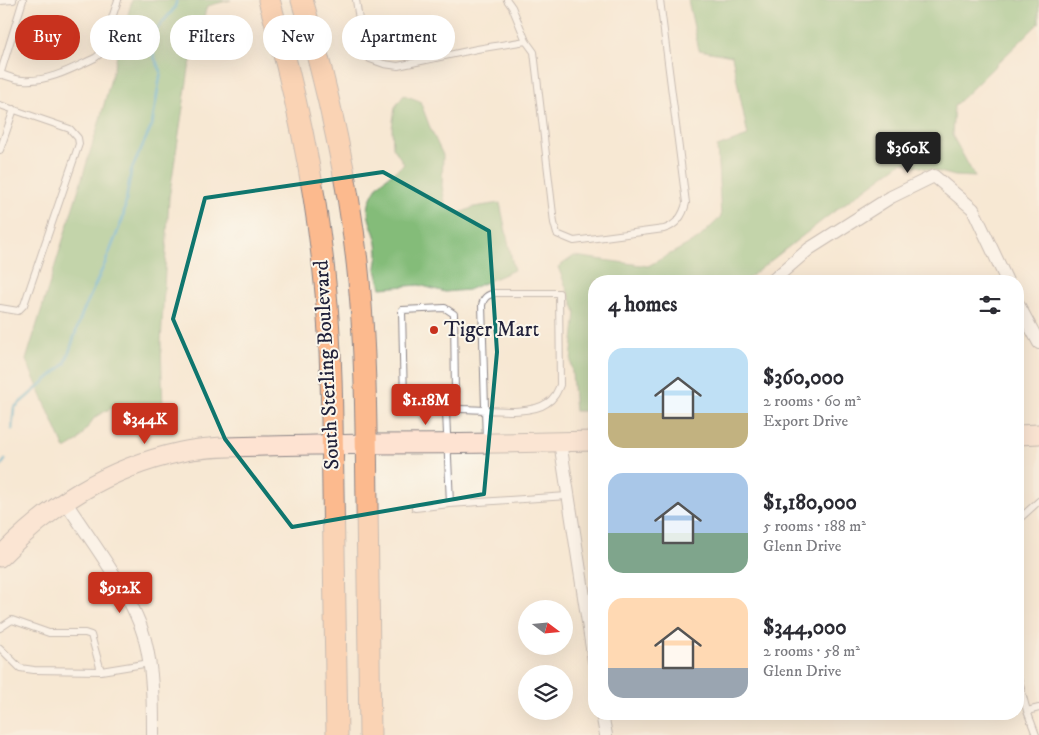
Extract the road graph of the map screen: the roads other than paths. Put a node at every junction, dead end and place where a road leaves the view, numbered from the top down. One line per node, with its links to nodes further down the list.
1 (12, 0): 9 (lane)
2 (23, 0): 11 (lane)
3 (118, 0): 11 (lane)
4 (269, 0): 28 (main road, South Sterling Boulevard)
5 (302, 0): 29 (main road, South Sterling Boulevard)
6 (356, 0): 10 (lane)
7 (507, 0): 10 (lane)
8 (660, 0): 10 (lane)
9 (0, 2)
10 (526, 41)
11 (0, 74)
12 (0, 104): 13 (lane)
13 (14, 109): 14 (lane); 17 (lane)
14 (0, 150)
15 (779, 275): 16 (street)
16 (1004, 275)
17 (0, 308)
18 (1024, 315): 19 (street)
19 (1039, 343)
20 (446, 411): 20 (lane); 21 (lane); 26 (lane)
21 (485, 411): 21 (lane); 27 (lane)
22 (1039, 434): 23 (street)
23 (1024, 435)
24 (588, 441): 25 (street)
25 (560, 442): 27 (street); 30 (street)
26 (447, 443): 27 (street); 29 (street); 33 (lane)
27 (486, 443)
28 (333, 444): 29 (street); 31 (street); 47 (main road, South Sterling Boulevard)
29 (366, 444): 48 (main road, South Sterling Boulevard)
30 (567, 496): 33 (lane); 37 (street)
31 (65, 501): 36 (street); 40 (street)
32 (1039, 501): 35 (lane)
33 (450, 504): 34 (lane)
34 (415, 508)
35 (1024, 515)
36 (0, 557)
37 (588, 624)
38 (0, 628): 41 (lane)
39 (0, 648): 41 (lane)
40 (150, 663): 41 (lane); 46 (street)
41 (101, 670)
42 (1024, 698): 44 (lane)
43 (1039, 708): 44 (lane)
44 (1028, 711): 50 (lane)
45 (603, 720): 49 (street)
46 (153, 735)
47 (337, 735)
48 (370, 735)
49 (606, 735)
50 (1036, 735)

